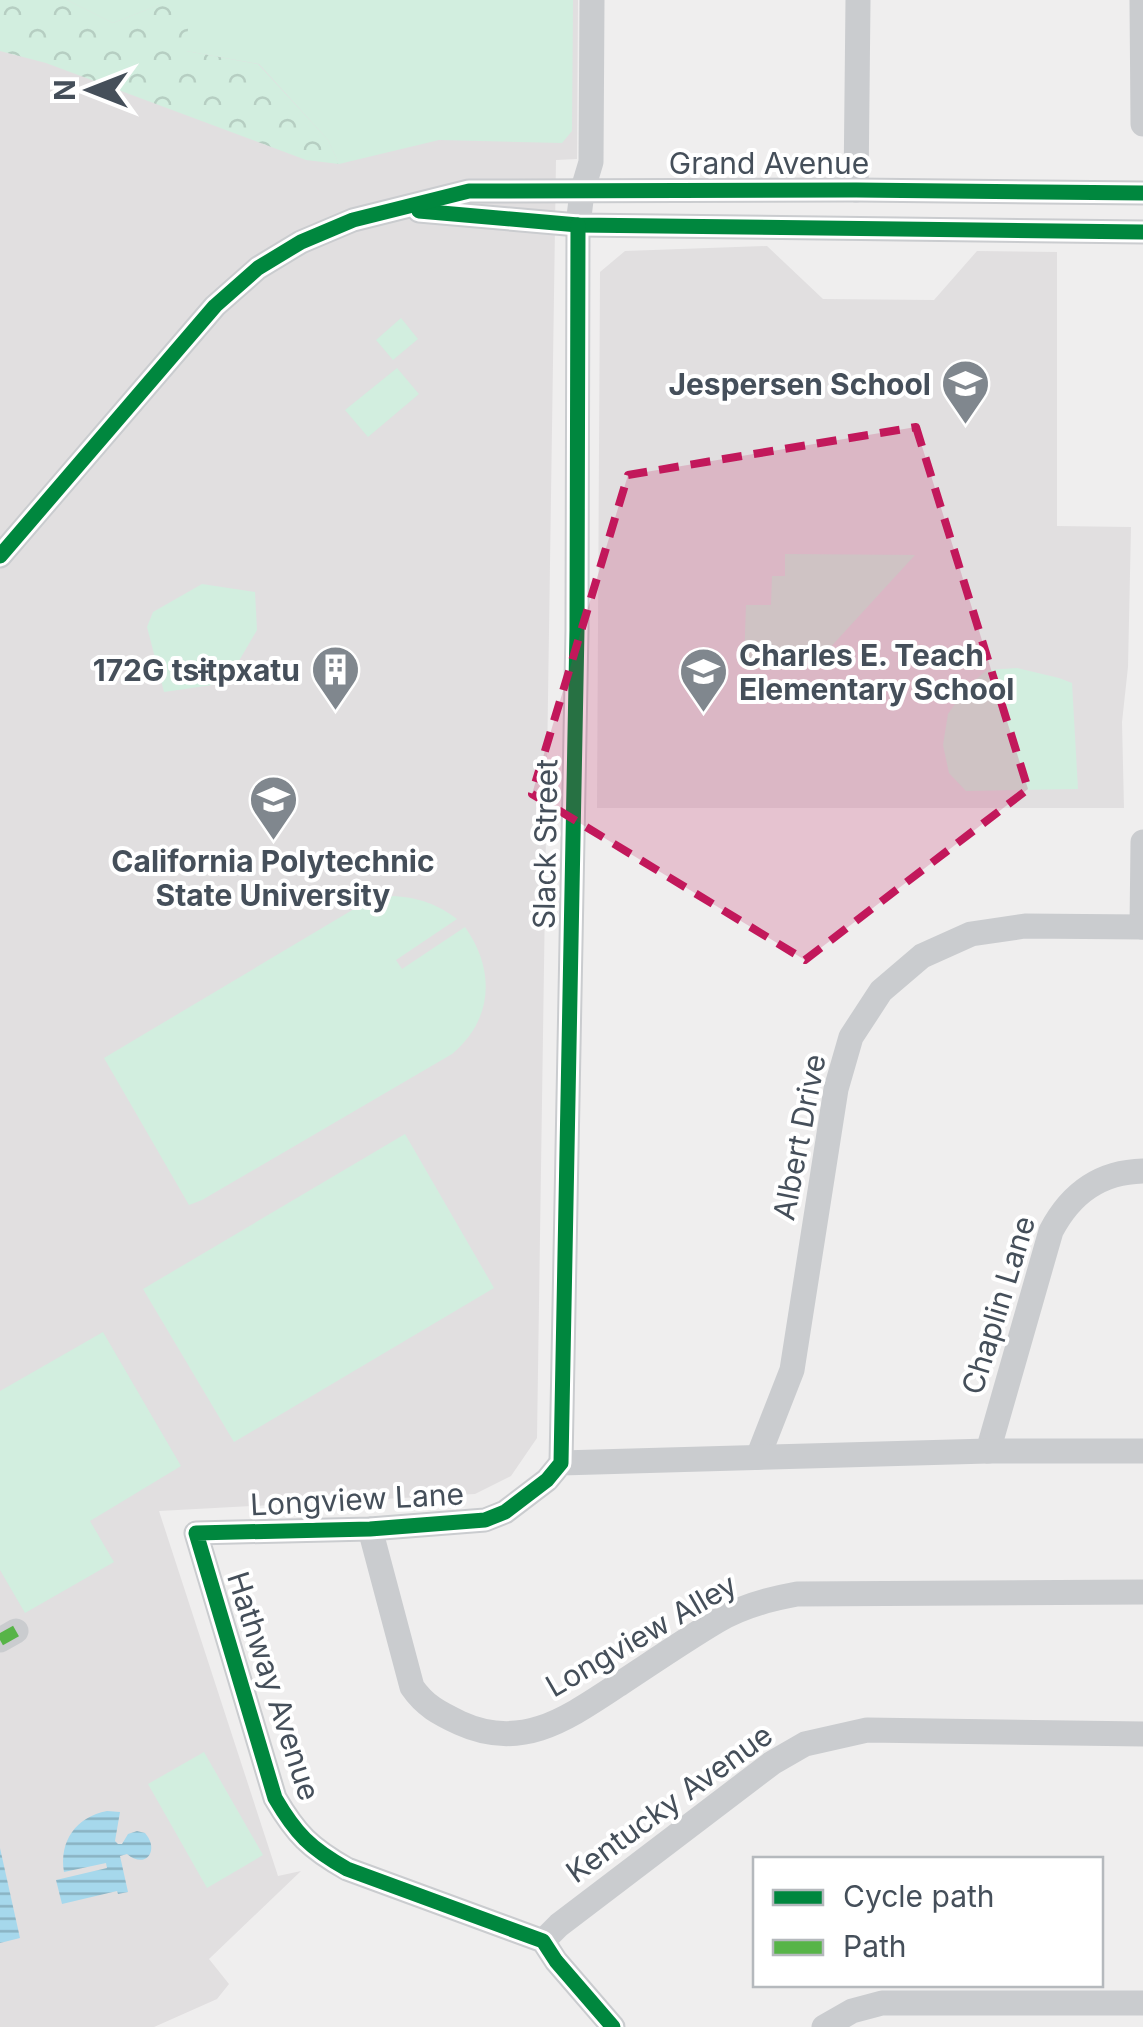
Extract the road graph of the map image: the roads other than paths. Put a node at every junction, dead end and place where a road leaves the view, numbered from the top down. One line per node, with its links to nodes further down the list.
1 (592, 0): 6 (street, Slack Street)
2 (858, 0): 5 (street)
3 (1142, 0): 4 (street)
4 (1143, 124)
5 (856, 190): 6 (street, Grand Avenue); 7 (street, Grand Avenue)
6 (582, 192): 8 (street, Grand Avenue); 9 (street, Slack Street)
7 (1143, 194)
8 (398, 210): 9 (street, Grand Avenue); 11 (street, Grand Avenue)
9 (578, 225): 10 (street, Grand Avenue); 18 (street, Slack Street)
10 (1143, 232)
11 (0, 556)
12 (1143, 842): 13 (street)
13 (1143, 927): 17 (street, Albert Drive)
14 (1143, 1171): 15 (street, Chaplin Lane)
15 (988, 1451): 16 (street); 17 (street)
16 (1143, 1451)
17 (758, 1457): 18 (street)
18 (561, 1464): 19 (street, Longview Lane)
19 (370, 1529): 20 (street, Longview Lane); 21 (street, Longview Alley)
20 (196, 1533): 23 (street, Hathway Avenue)
21 (1143, 1592)
22 (1143, 1734): 23 (street, Kentucky Avenue)
23 (543, 1941): 25 (street)
24 (1143, 2004): 26 (street)
25 (613, 2027)
26 (824, 2027)

